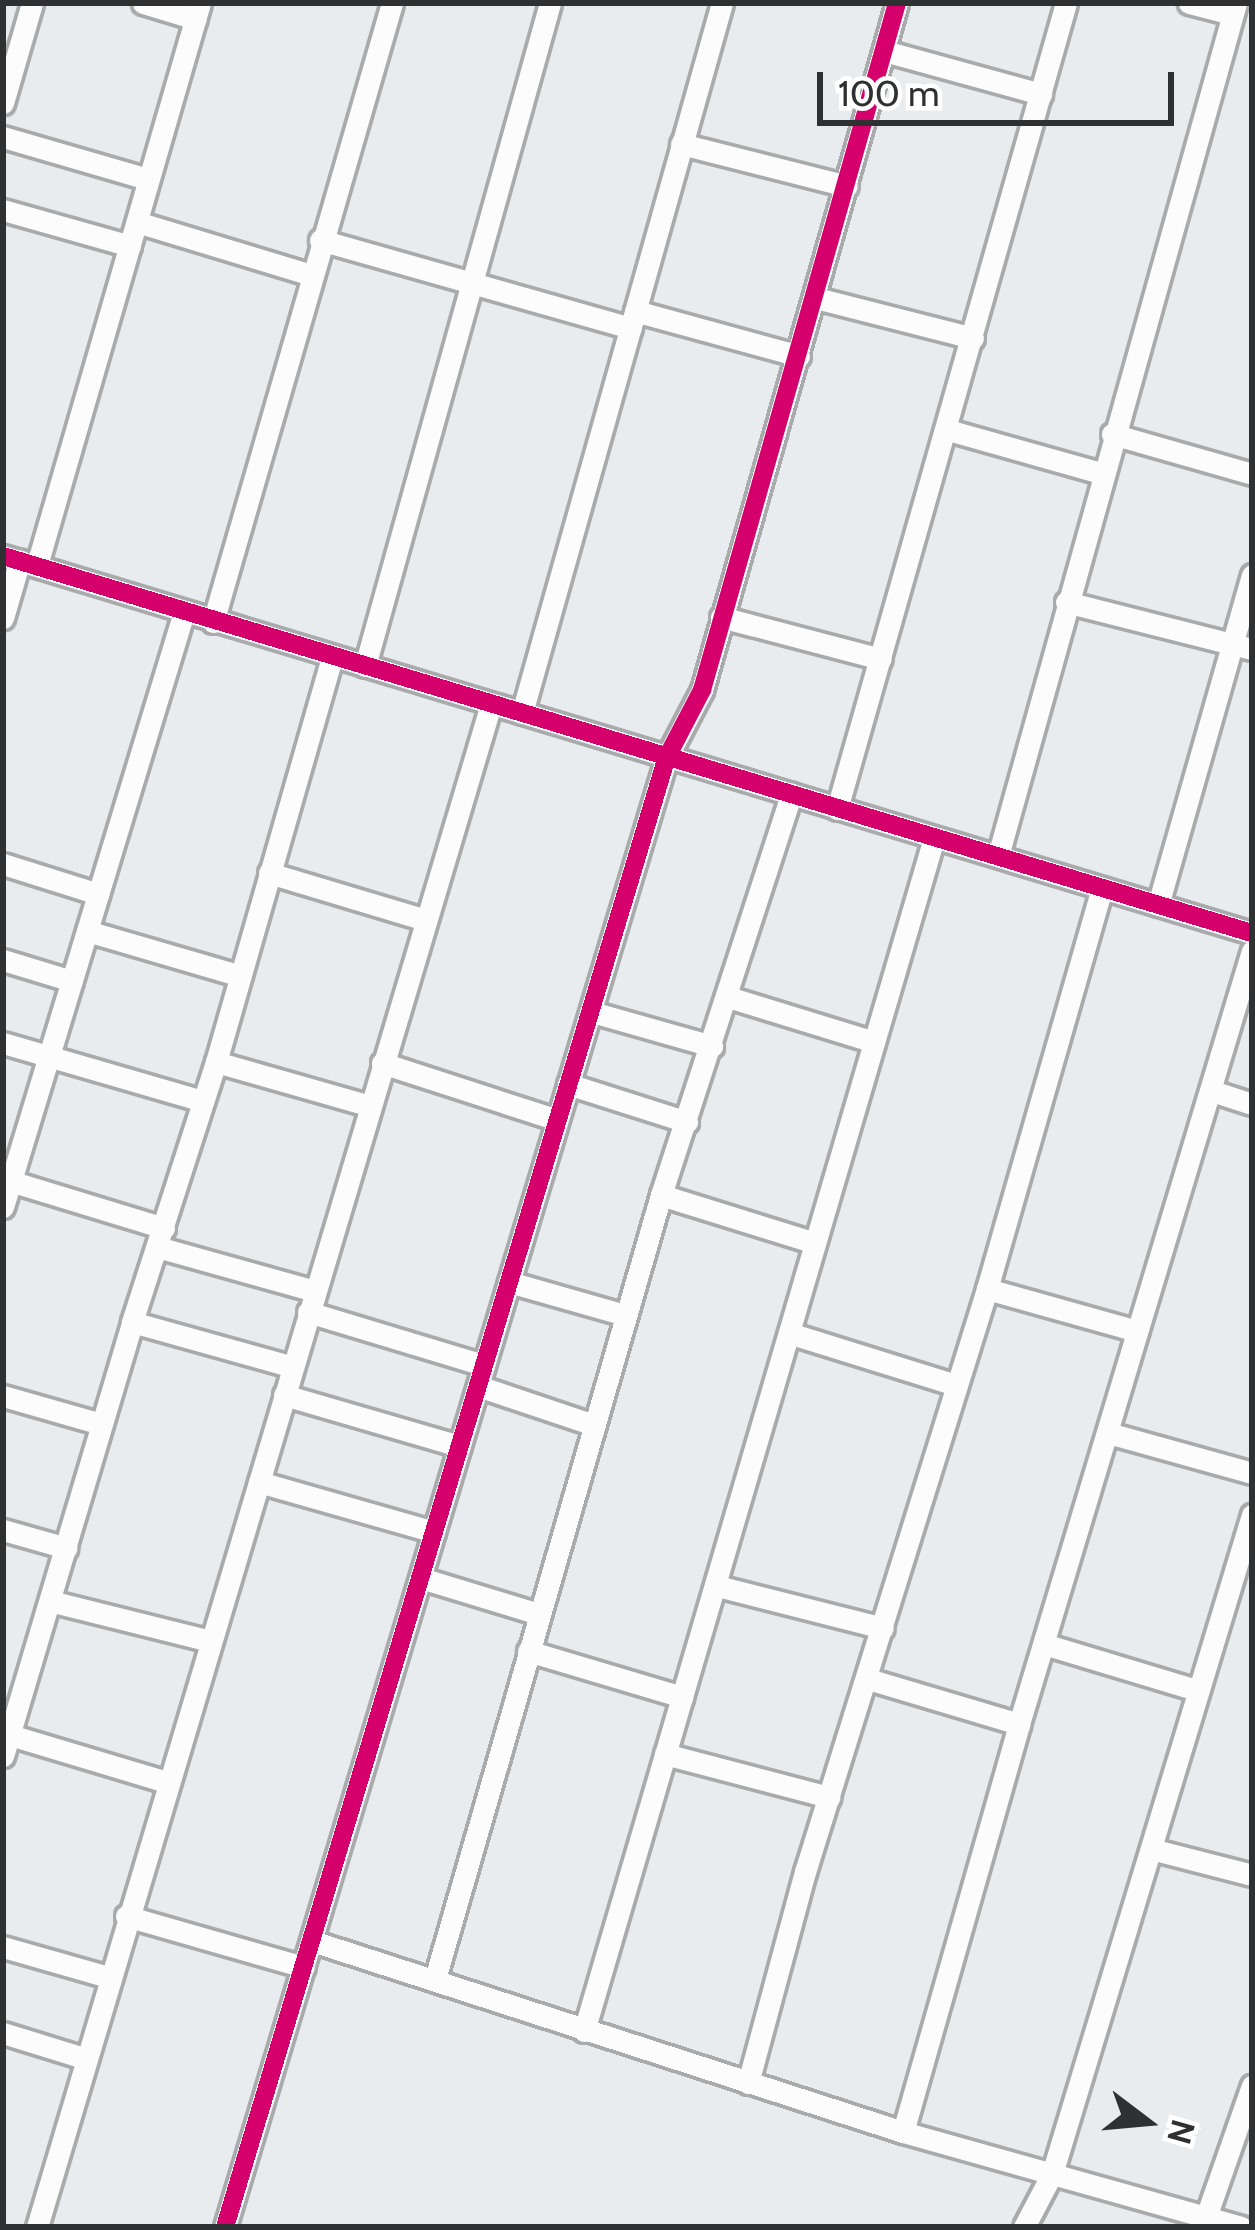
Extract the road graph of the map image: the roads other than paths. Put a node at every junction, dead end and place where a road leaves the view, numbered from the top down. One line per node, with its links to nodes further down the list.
1 (32, 3): 11 (street)
2 (143, 3): 10 (street)
3 (392, 3): 21 (street)
4 (550, 3): 24 (street)
5 (722, 3): 16 (street)
6 (897, 3): 12 (street)
7 (1066, 3): 13 (street)
8 (1189, 3): 9 (street)
9 (1234, 9): 30 (street)
10 (198, 11): 17 (street)
11 (11, 41): 14 (street)
12 (884, 51): 13 (street); 18 (street)
13 (1041, 94): 27 (street)
14 (3, 103)
15 (3, 137): 17 (street)
16 (681, 144): 18 (street); 26 (street)
17 (148, 179): 20 (street)
18 (848, 186): 25 (street)
19 (3, 209): 22 (street)
20 (136, 222): 22 (street); 23 (street)
21 (320, 240): 23 (street); 24 (street)
22 (130, 246): 33 (street)
23 (311, 275): 39 (street)
24 (472, 284): 26 (street); 43 (street)
25 (816, 298): 27 (street); 28 (street)
26 (633, 319): 28 (street); 45 (street)
27 (973, 338): 29 (street)
28 (799, 356): 37 (street)
29 (948, 430): 31 (street); 42 (street)
30 (1112, 434): 31 (street); 32 (street)
31 (1101, 473): 35 (street)
32 (1252, 474)
33 (20, 560): 36 (street); 38 (street)
34 (1252, 575): 40 (street)
35 (1066, 602): 40 (street); 50 (street)
36 (184, 612): 39 (street); 54 (street)
37 (721, 617): 42 (street); 46 (street)
38 (3, 618)
39 (213, 622): 41 (street)
40 (1243, 647): 55 (street)
41 (332, 657): 43 (street); 52 (street)
42 (881, 659): 48 (street)
43 (365, 666): 44 (street)
44 (491, 704): 45 (street); 56 (street)
45 (522, 713): 46 (street)
46 (667, 757): 47 (street); 64 (street)
47 (791, 794): 48 (street); 63 (street)
48 (837, 809): 49 (street)
49 (934, 838): 50 (street); 65 (street)
50 (998, 856): 53 (street)
51 (3, 864): 54 (street)
52 (269, 873): 56 (street); 61 (street)
53 (1102, 888): 55 (street); 83 (street)
54 (98, 893): 57 (street)
55 (1158, 904): 58 (street)
56 (426, 920): 70 (street)
57 (87, 931): 61 (street); 62 (street)
58 (1252, 932)
59 (1252, 952): 72 (street)
60 (3, 960): 62 (street)
61 (242, 976): 69 (street)
62 (72, 981): 68 (street)
63 (728, 997): 65 (street); 67 (street)
64 (592, 1012): 67 (street); 71 (street)
65 (874, 1042): 81 (street)
66 (3, 1043): 68 (street)
67 (712, 1046): 77 (street)
68 (48, 1058): 73 (street); 78 (street)
69 (216, 1062): 73 (street); 75 (street)
70 (382, 1063): 75 (street); 76 (street)
71 (568, 1084): 76 (street); 77 (street)
72 (1212, 1091): 74 (street); 87 (street)
73 (202, 1101): 80 (street)
74 (1252, 1103)
75 (368, 1105): 84 (street)
76 (557, 1120): 82 (street)
77 (688, 1122): 79 (street)
78 (6, 1194): 80 (street)
79 (661, 1195): 81 (street); 85 (street)
80 (161, 1237): 84 (street); 86 (street)
81 (815, 1243): 88 (street)
82 (509, 1282): 85 (street); 90 (street)
83 (987, 1288): 87 (street); 91 (street)
84 (311, 1301): 89 (street); 90 (street)
85 (625, 1315): 95 (street)
86 (132, 1322): 89 (street); 94 (street)
87 (1137, 1330): 96 (street)
88 (792, 1334): 91 (street); 105 (street)
89 (292, 1367): 92 (street)
90 (481, 1375): 95 (street); 97 (street)
91 (956, 1385): 110 (street)
92 (284, 1395): 97 (street); 99 (street)
93 (3, 1396): 94 (street)
94 (101, 1424): 103 (street)
95 (593, 1425): 109 (street)
96 (1108, 1432): 98 (street); 112 (street)
97 (460, 1446): 102 (street)
98 (1252, 1473)
99 (259, 1482): 102 (street); 111 (street)
100 (1252, 1515): 106 (street)
101 (3, 1530): 103 (street)
102 (434, 1532): 104 (street)
103 (67, 1548): 107 (street)
104 (421, 1578): 109 (street); 125 (street)
105 (717, 1586): 110 (street); 116 (street)
106 (1228, 1594): 108 (street); 115 (street)
107 (50, 1601): 111 (street); 118 (street)
108 (1252, 1602)
109 (539, 1614): 113 (street)
110 (883, 1628): 114 (street)
111 (210, 1641): 120 (street)
112 (1044, 1644): 115 (street); 117 (street)
113 (528, 1651): 116 (street); 129 (street)
114 (868, 1679): 117 (street); 121 (street)
115 (1196, 1690): 122 (street)
116 (682, 1697): 119 (street)
117 (1019, 1724): 135 (street)
118 (7, 1746): 120 (street)
119 (665, 1754): 121 (street); 130 (street)
120 (166, 1782): 124 (street)
121 (830, 1797): 133 (street)
122 (1151, 1849): 123 (street); 136 (street)
123 (1252, 1875)
124 (126, 1916): 127 (street); 128 (street)
125 (312, 1941): 127 (street); 129 (street)
126 (3, 1947): 128 (street)
127 (304, 1967): 141 (street)
128 (108, 1977): 132 (street)
129 (435, 1979): 130 (street)
130 (584, 2031): 133 (street)
131 (3, 2032): 132 (street)
132 (84, 2058): 140 (street)
133 (748, 2083): 135 (street)
134 (1252, 2086): 137 (street)
135 (903, 2132): 136 (street)
136 (1052, 2174): 137 (street); 138 (street)
137 (1207, 2217): 139 (street)
138 (1026, 2220): 142 (street)
139 (1233, 2226)
140 (37, 2227)
141 (225, 2227)
142 (1007, 2227)

